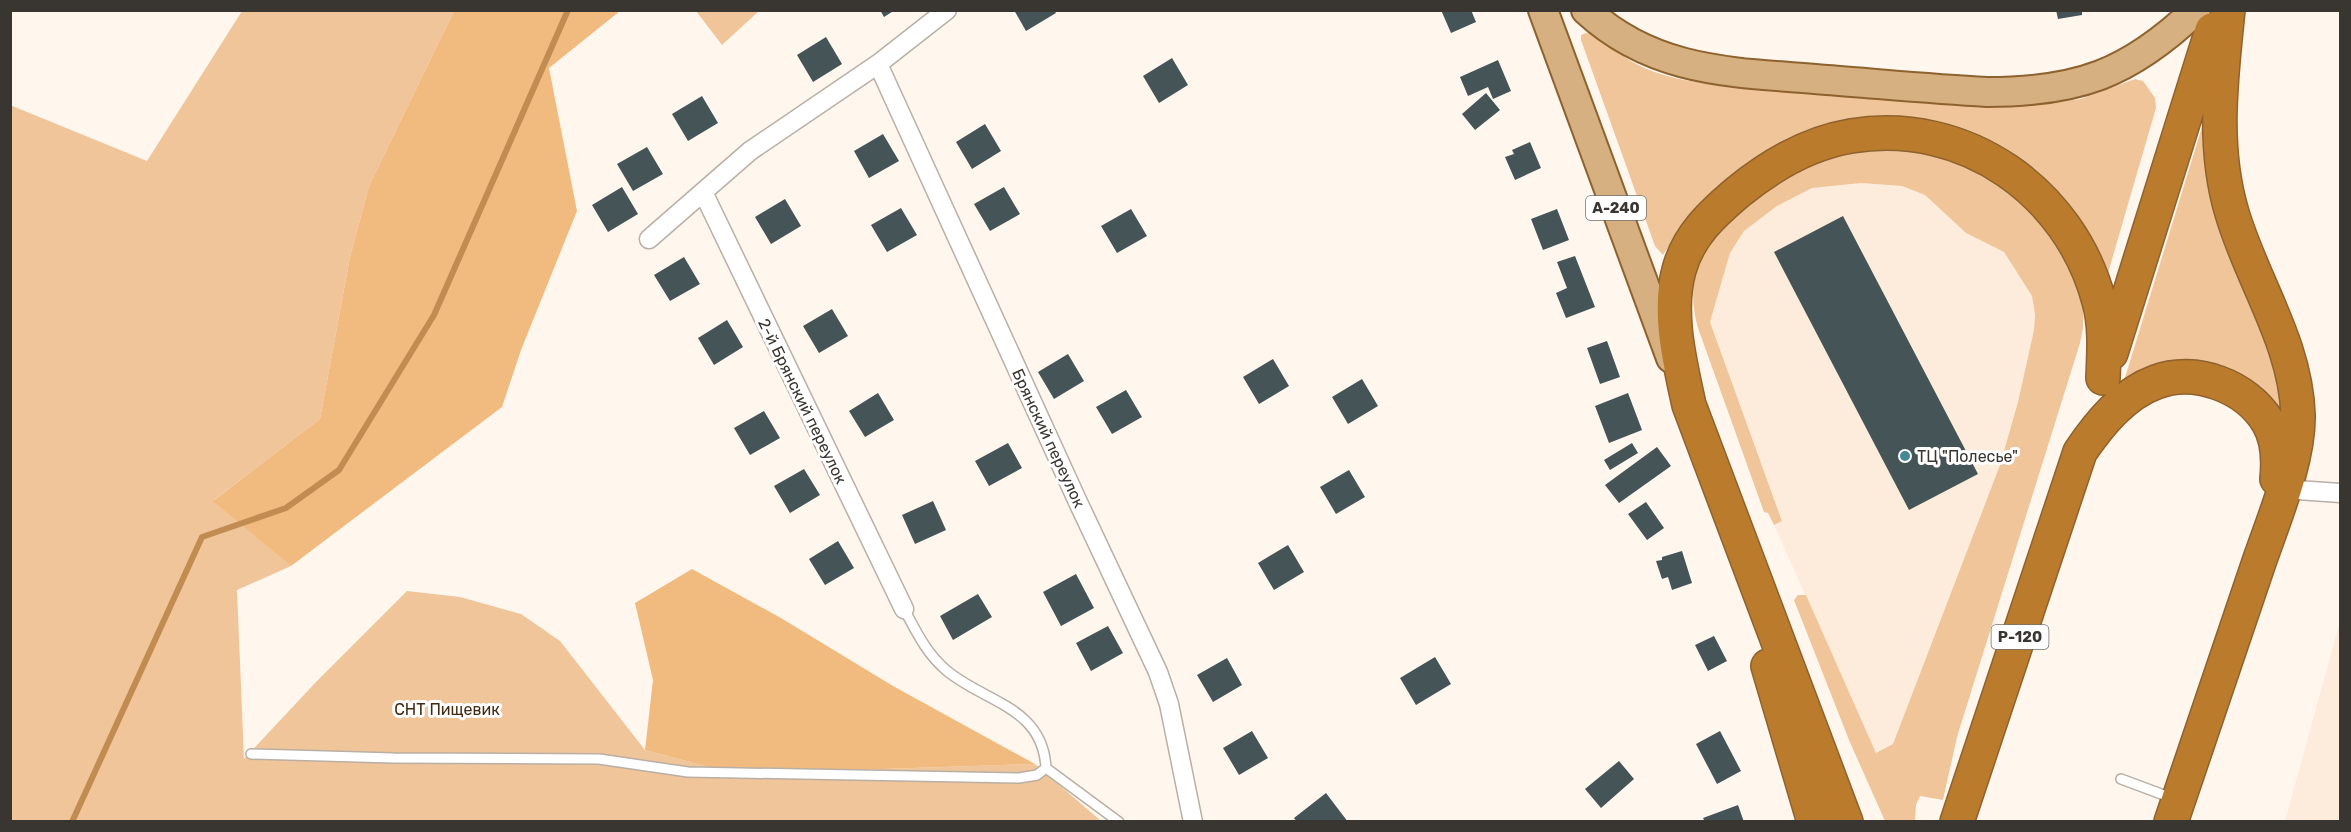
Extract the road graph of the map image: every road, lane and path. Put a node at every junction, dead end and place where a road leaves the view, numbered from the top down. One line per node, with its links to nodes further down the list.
1 (948, 10): 7 (street)
2 (1543, 10): 11 (main road, А-240)
3 (1586, 10): 4 (main road)
4 (2196, 10)
5 (2218, 10): 10 (highway, Р-120)
6 (2228, 10): 14 (highway)
7 (878, 64): 8 (street); 25 (street, Брянский переулок)
8 (703, 192): 9 (street); 17 (street, 2-й Брянский переулок)
9 (649, 239)
10 (2103, 378): 11 (highway); 12 (highway, Р-120)
11 (1689, 405): 13 (highway, А-240)
12 (2080, 452): 16 (highway); 30 (highway, Р-120)
13 (1713, 474): 18 (highway, А-240); 22 (highway, А-240)
14 (2283, 489): 15 (street); 16 (highway)
15 (2340, 493)
16 (2273, 520): 23 (highway)
17 (904, 609): 20 (lane)
18 (1804, 706): 28 (highway, А-240); 29 (highway)
19 (251, 754): 20 (lane)
20 (1046, 768): 24 (lane)
21 (2121, 779): 23 (lane)
22 (1801, 783): 26 (highway); 27 (highway, А-240)
23 (2174, 811)
24 (1119, 822)
25 (1193, 822)
26 (1803, 822)
27 (1814, 822)
28 (1846, 822)
29 (1866, 822)
30 (1957, 822)

